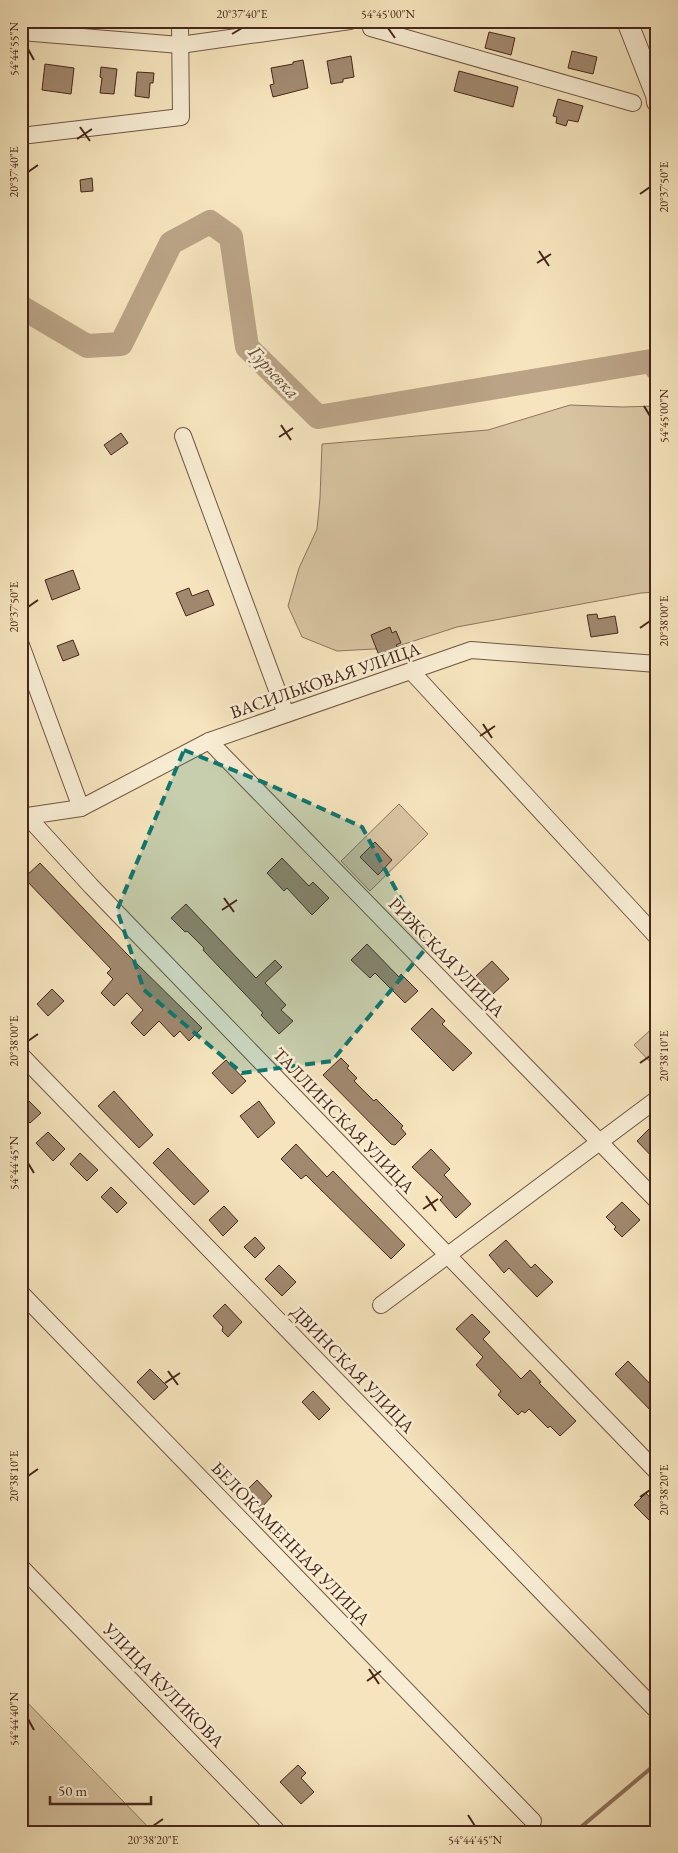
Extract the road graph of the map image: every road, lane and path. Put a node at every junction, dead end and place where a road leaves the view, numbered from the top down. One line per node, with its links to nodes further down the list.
1 (180, 21): 6 (street)
2 (350, 21): 6 (street)
3 (369, 21): 8 (street)
4 (627, 21): 7 (street)
5 (21, 32): 6 (street)
6 (180, 45): 9 (street)
7 (657, 102)
8 (633, 103)
9 (21, 136)
10 (183, 436): 14 (street)
11 (21, 644): 16 (street)
12 (657, 664): 13 (street, ВАСИЛЬКОВАЯ УЛИЦА)
13 (411, 671): 14 (street, ВАСИЛЬКОВАЯ УЛИЦА); 18 (street)
14 (286, 714): 15 (street, ВАСИЛЬКОВАЯ УЛИЦА)
15 (209, 741): 16 (street, ВАСИЛЬКОВАЯ УЛИЦА); 21 (street, РИЖСКАЯ УЛИЦА)
16 (81, 808): 17 (street, ВАСИЛЬКОВАЯ УЛИЦА)
17 (24, 816): 23 (street, ТАЛЛИНСКАЯ УЛИЦА)
18 (657, 937)
19 (21, 1055): 28 (street, ДВИНСКАЯ УЛИЦА)
20 (657, 1099): 21 (street)
21 (599, 1141): 22 (street, РИЖСКАЯ УЛИЦА); 23 (street)
22 (657, 1201)
23 (447, 1255): 25 (street); 26 (street, ТАЛЛИНСКАЯ УЛИЦА)
24 (21, 1293): 29 (street, БЕЛОКАМЕННАЯ УЛИЦА)
25 (381, 1305)
26 (657, 1472)
27 (21, 1567): 30 (street, УЛИЦА КУЛИКОВА)
28 (657, 1711)
29 (532, 1820)
30 (278, 1832)

